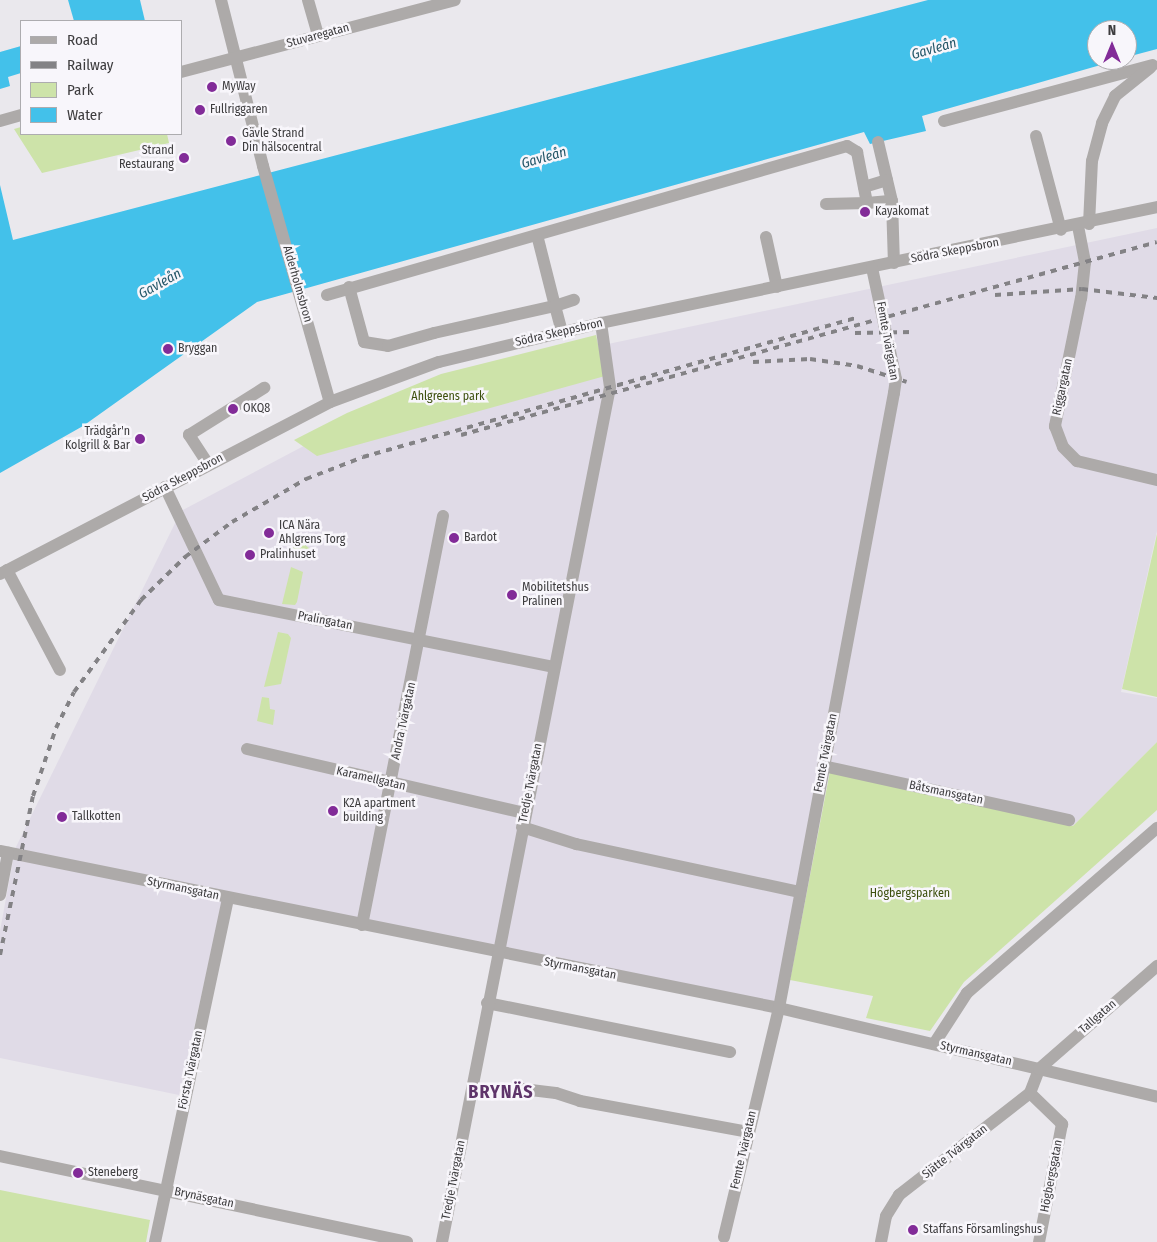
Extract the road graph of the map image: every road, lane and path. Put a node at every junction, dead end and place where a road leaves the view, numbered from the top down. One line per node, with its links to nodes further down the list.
1 (221, 0): 5 (street, Alderholmsbron)
2 (308, 0): 4 (street)
3 (455, 0): 4 (street, Stuvaregatan)
4 (318, 36): 5 (street, Stuvaregatan)
5 (235, 58): 7 (street, Stuvaregatan); 33 (street, Alderholmsbron)
6 (1155, 65): 10 (street); 19 (street, Riggargatan)
7 (182, 72)
8 (20, 115): 9 (street)
9 (0, 121)
10 (944, 121)
11 (1036, 136): 20 (street)
12 (878, 142): 13 (street)
13 (887, 180): 14 (street); 15 (street)
14 (864, 186): 16 (street); 21 (street)
15 (892, 201): 16 (street); 23 (street)
16 (867, 203): 17 (street)
17 (826, 204)
18 (1157, 208): 19 (street, Södra Skeppsbron)
19 (1083, 225): 20 (street, Södra Skeppsbron); 35 (street, Riggargatan)
20 (1061, 230): 23 (street, Södra Skeppsbron)
21 (537, 235): 25 (street); 29 (street)
22 (766, 237): 26 (street)
23 (894, 263): 24 (street, Södra Skeppsbron)
24 (872, 268): 26 (street, Södra Skeppsbron); 43 (street, Femte Tvärgatan)
25 (349, 287): 27 (street); 29 (street)
26 (777, 288): 30 (street, Södra Skeppsbron)
27 (327, 294)
28 (574, 300): 29 (street)
29 (555, 306): 31 (street)
30 (601, 323): 31 (street, Södra Skeppsbron); 40 (street, Tredje Tvärgatan)
31 (562, 332): 33 (street, Södra Skeppsbron)
32 (264, 388): 34 (street)
33 (330, 402): 34 (street, Södra Skeppsbron)
34 (208, 464): 36 (street, Södra Skeppsbron)
35 (1157, 480)
36 (165, 487): 38 (street, Södra Skeppsbron); 39 (street, Pralingatan)
37 (443, 516): 39 (street, Andra Tvärgatan)
38 (4, 572): 41 (street)
39 (420, 640): 40 (street, Pralingatan); 44 (street, Andra Tvärgatan)
40 (554, 667): 45 (street, Tredje Tvärgatan)
41 (60, 670)
42 (247, 749): 44 (street, Karamellgatan)
43 (823, 766): 46 (street, Båtsmansgatan); 50 (street, Femte Tvärgatan)
44 (391, 784): 45 (street, Karamellgatan); 53 (street, Andra Tvärgatan)
45 (525, 813): 47 (street, Tredje Tvärgatan)
46 (1069, 820)
47 (522, 827): 50 (street); 54 (street, Tredje Tvärgatan)
48 (1157, 828): 58 (street)
49 (4, 852): 51 (street); 52 (street, Styrmansgatan)
50 (799, 892): 57 (street, Femte Tvärgatan)
51 (0, 895)
52 (228, 898): 53 (street, Styrmansgatan); 66 (street, Första Tvärgatan)
53 (362, 925): 54 (street, Styrmansgatan)
54 (496, 952): 56 (street, Tredje Tvärgatan); 57 (street, Styrmansgatan)
55 (1156, 968): 60 (street, Tallgatan)
56 (487, 1003): 59 (street); 70 (street, Tredje Tvärgatan)
57 (779, 1008): 58 (street, Styrmansgatan); 64 (street, Femte Tvärgatan)
58 (934, 1044): 60 (street, Styrmansgatan)
59 (730, 1052)
60 (1039, 1069): 62 (street); 63 (street, Styrmansgatan)
61 (514, 1088): 64 (street)
62 (1030, 1093): 71 (street, Sjätte Tvärgatan); 72 (street, Högbergsgatan)
63 (1157, 1097)
64 (749, 1132): 67 (street, Femte Tvärgatan)
65 (0, 1156): 66 (street, Brynäsgatan)
66 (166, 1190): 68 (street, Första Tvärgatan); 69 (street, Brynäsgatan)
67 (724, 1237)
68 (155, 1242)
69 (407, 1242)
70 (442, 1242)
71 (881, 1242)
72 (1039, 1242)

